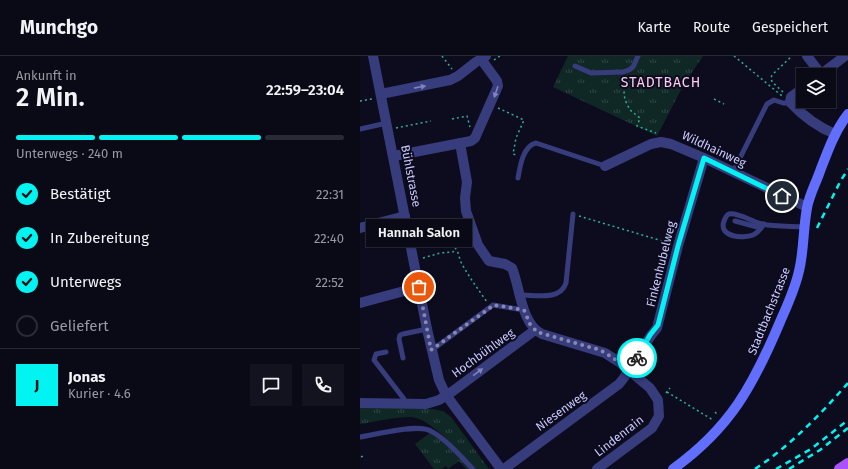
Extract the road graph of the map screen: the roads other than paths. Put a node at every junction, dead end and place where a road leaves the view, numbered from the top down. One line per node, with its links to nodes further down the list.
1 (638, 56): 6 (lane)
2 (808, 56): 7 (street)
3 (845, 56): 8 (street)
4 (374, 57): 10 (street, Bühlstrasse)
5 (487, 59): 10 (street, one-way to 5); 16 (street, one-way to 16)
6 (575, 66)
7 (817, 68)
8 (829, 68)
9 (796, 93): 11 (street)
10 (379, 96): 13 (street, Bühlstrasse)
11 (788, 99): 15 (street); 20 (lane)
12 (848, 114): 15 (main road, Stadtbachstrasse)
13 (387, 123): 14 (lane); 17 (street, Bühlstrasse)
14 (360, 129)
15 (835, 134): 22 (main road, Stadtbachstrasse)
16 (460, 143): 17 (street); 30 (street)
17 (394, 156): 24 (street, Bühlstrasse)
18 (704, 158): 19 (street, Wildhainweg); 20 (street, Wildhainweg); 38 (street, Finkenhubelweg)
19 (605, 166): 21 (lane, Wildhainweg)
20 (733, 172): 22 (street, Wildhainweg)
21 (518, 178)
22 (807, 207): 27 (main road, Stadtbachstrasse)
23 (573, 214): 30 (lane)
24 (405, 216): 28 (street); 29 (street, Bühlstrasse)
25 (735, 221): 26 (lane)
26 (762, 226): 26 (lane); 27 (lane)
27 (805, 227): 48 (main road, Stadtbachstrasse)
28 (360, 228)
29 (419, 287): 31 (street); 33 (street, Bühlstrasse)
30 (520, 295): 32 (street)
31 (360, 303)
32 (524, 310): 34 (street); 35 (lane)
33 (427, 329): 35 (street, Bühlstrasse); 37 (lane)
34 (535, 330): 38 (street); 39 (street, Hochbühlweg, one-way to 34)
35 (431, 350): 39 (street, Bühlstrasse)
36 (386, 352): 41 (lane)
37 (403, 358)
38 (629, 370): 46 (street, Niesenweg); 47 (street, Lindenrain)
39 (446, 395): 41 (street, Hochbühlweg); 45 (street, Bühlstrasse)
40 (360, 403): 41 (street, Hochbühlweg)
41 (404, 404)
42 (360, 437): 44 (lane)
43 (848, 463): 49 (main road)
44 (473, 469)
45 (501, 469)
46 (504, 469)
47 (597, 469)
48 (673, 469)
49 (839, 469)

